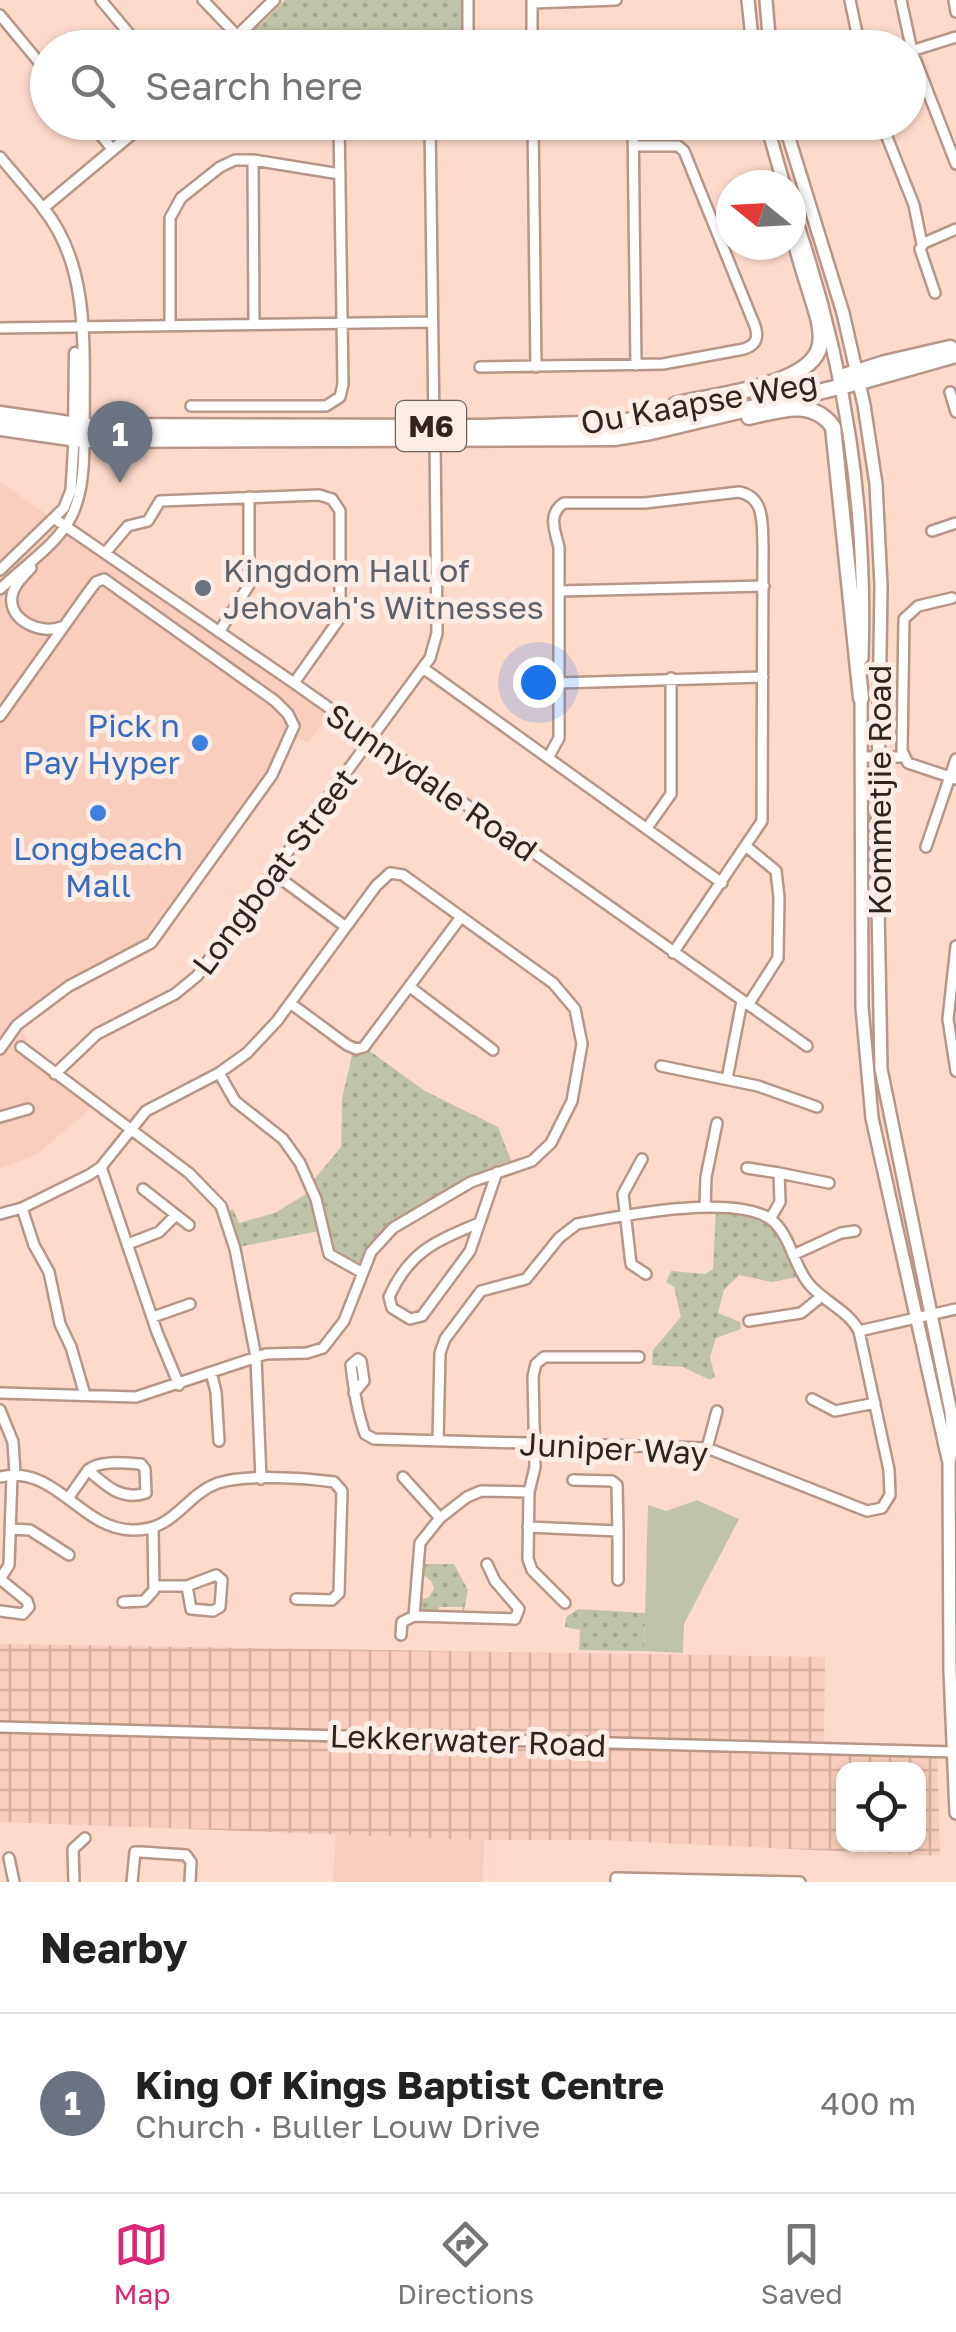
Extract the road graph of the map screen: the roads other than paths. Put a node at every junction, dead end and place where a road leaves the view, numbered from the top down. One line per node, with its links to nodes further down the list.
1 (101, 0): 14 (street)
2 (203, 0): 15 (street)
3 (274, 0): 16 (street)
4 (468, 0): 17 (street)
5 (616, 0): 11 (street)
6 (748, 0): 19 (main road)
7 (766, 0): 20 (main road)
8 (850, 0): 21 (street)
9 (901, 0): 22 (street)
10 (954, 0): 12 (street)
11 (532, 1): 18 (street)
12 (956, 12)
13 (0, 15): 25 (street)
14 (126, 30)
15 (232, 30)
16 (244, 30)
17 (468, 30)
18 (532, 30)
19 (751, 30)
20 (768, 30)
21 (856, 30)
22 (906, 30)
23 (956, 37): 24 (street)
24 (926, 46)
25 (30, 51)
26 (926, 90): 40 (street)
27 (104, 140): 37 (street)
28 (124, 140): 37 (street)
29 (339, 140): 42 (street)
30 (430, 140): 49 (street, Longboat Street)
31 (533, 140): 59 (street)
32 (634, 140): 36 (street)
33 (771, 140): 41 (main road)
34 (790, 140): 60 (main road, Kommetjie Road)
35 (888, 140): 45 (street)
36 (634, 146): 57 (street); 57 (street)
37 (112, 150): 43 (street)
38 (0, 157): 43 (street)
39 (252, 160): 42 (street); 51 (street); 52 (street)
40 (956, 164)
41 (780, 170)
42 (340, 174): 50 (street)
43 (43, 208): 54 (street)
44 (956, 229): 45 (street)
45 (922, 244): 48 (street)
46 (806, 252): 61 (main road, Kommetjie Road)
47 (801, 260): 66 (main road)
48 (936, 293)
49 (432, 322): 50 (street); 68 (street, Longboat Street)
50 (342, 323): 51 (street); 63 (street)
51 (254, 324): 52 (street)
52 (170, 325): 54 (street)
53 (0, 328): 54 (street)
54 (80, 330): 70 (street)
55 (956, 347): 60 (main road, M6)
56 (956, 356): 60 (main road, M6)
57 (636, 365): 59 (street)
58 (480, 367): 59 (street)
59 (536, 367)
60 (858, 377): 61 (main road, Ou Kaapse Weg / M6); 96 (main road, Kommetjie Road)
61 (841, 382): 66 (main road, Ou Kaapse Weg / M6); 69 (main road, Ou Kaapse Weg / M6); 92 (main road, Kommetjie Road)
62 (950, 392): 64 (street)
63 (191, 406)
64 (956, 412)
65 (0, 414): 70 (main road, Ou Kaapse Weg / M6)
66 (632, 420): 68 (main road, Ou Kaapse Weg / M6)
67 (0, 428): 70 (main road, Ou Kaapse Weg / M6)
68 (435, 432): 69 (main road, Ou Kaapse Weg / M6); 70 (main road, Ou Kaapse Weg / M6); 87 (street, Longboat Street)
69 (651, 432): 92 (main road)
70 (79, 433): 72 (street); 74 (street)
71 (248, 496): 77 (street); 85 (street); 90 (street)
72 (55, 519): 74 (street, Sunnydale Road); 78 (street)
73 (956, 522): 75 (street)
74 (66, 527): 76 (street); 77 (street, Sunnydale Road)
75 (932, 531)
76 (48, 546): 80 (street); 84 (street)
77 (105, 553): 85 (street, Sunnydale Road)
78 (0, 570)
79 (764, 586): 81 (street); 81 (street); 88 (street)
80 (0, 589)
81 (559, 592): 91 (street)
82 (952, 598): 97 (street)
83 (64, 626): 84 (street); 86 (street); 116 (street)
84 (34, 628): 86 (street)
85 (220, 632): 90 (street, Sunnydale Road)
86 (46, 652): 93 (street)
87 (423, 668): 94 (street, Longboat Street); 98 (street)
88 (763, 676): 89 (street); 102 (street)
89 (671, 678): 91 (street); 101 (street)
90 (294, 683): 94 (street, Sunnydale Road)
91 (558, 683): 98 (street)
92 (861, 698): 95 (main road, Kommetjie Road)
93 (0, 716)
94 (372, 740): 104 (street, Longboat Street); 109 (street, Sunnydale Road)
95 (863, 757): 96 (street); 155 (main road, Kommetjie Road)
96 (878, 757): 97 (street); 153 (main road, Kommetjie Road)
97 (903, 757): 100 (street)
98 (548, 758): 101 (street)
99 (956, 759): 100 (street)
100 (952, 779): 103 (street)
101 (647, 828): 105 (street)
102 (746, 847): 105 (street); 113 (street)
103 (926, 847)
104 (273, 873): 107 (street); 121 (street, Longboat Street)
105 (722, 883): 109 (street)
106 (461, 917): 107 (street); 111 (street); 133 (street)
107 (346, 927): 112 (street)
108 (956, 946): 110 (street)
109 (673, 953): 113 (street, Sunnydale Road)
110 (953, 983): 119 (street)
111 (410, 987): 112 (street); 117 (street)
112 (290, 1003): 120 (street)
113 (745, 1003): 115 (street, Sunnydale Road); 122 (street)
114 (20, 1046): 121 (street)
115 (807, 1046)
116 (0, 1049)
117 (492, 1050)
118 (661, 1066): 122 (street)
119 (956, 1071)
120 (219, 1073): 128 (street); 129 (street)
121 (55, 1074): 128 (street)
122 (726, 1079): 123 (street)
123 (817, 1107)
124 (28, 1110): 125 (street)
125 (0, 1116)
126 (716, 1123): 137 (street)
127 (294, 1128): 129 (street)
128 (131, 1130): 131 (street); 159 (street)
129 (283, 1138): 148 (street)
130 (642, 1159): 141 (street)
131 (101, 1166): 138 (street); 146 (street)
132 (748, 1168): 134 (street)
133 (497, 1172): 143 (street); 148 (street)
134 (779, 1173): 135 (street); 142 (street)
135 (829, 1183)
136 (143, 1189): 140 (street)
137 (705, 1206): 141 (street); 142 (street)
138 (22, 1208): 139 (street); 164 (street)
139 (0, 1214)
140 (176, 1215): 144 (street); 146 (street)
141 (624, 1216): 149 (street); 169 (street)
142 (770, 1219): 147 (street)
143 (479, 1223): 143 (street)
144 (189, 1225)
145 (856, 1231): 147 (street)
146 (128, 1244): 154 (street)
147 (793, 1255): 150 (street)
148 (362, 1272): 159 (street)
149 (646, 1274)
150 (822, 1296): 156 (street); 157 (street)
151 (190, 1304): 154 (street)
152 (956, 1309): 153 (street)
153 (932, 1314): 155 (street); 173 (main road, Kommetjie Road)
154 (153, 1317): 161 (street)
155 (918, 1318): 157 (street); 173 (main road, Kommetjie Road)
156 (750, 1321)
157 (859, 1332): 166 (street)
158 (639, 1357): 171 (street)
159 (256, 1358): 160 (street); 179 (street)
160 (211, 1372): 161 (street); 170 (street)
161 (179, 1384): 164 (street)
162 (0, 1393): 164 (street)
163 (354, 1393): 169 (street, Juniper Way)
164 (85, 1395)
165 (812, 1399): 166 (street)
166 (875, 1403): 172 (street, Juniper Way)
167 (0, 1410): 176 (street)
168 (717, 1411): 172 (street)
169 (438, 1440): 171 (street, Juniper Way)
170 (219, 1441)
171 (532, 1443): 172 (street, Juniper Way); 182 (street)
172 (706, 1448)
173 (949, 1463): 202 (main road, Kommetjie Road)
174 (88, 1470): 174 (street); 183 (street)
175 (210, 1471): 181 (street)
176 (14, 1474): 177 (street); 183 (street); 187 (street)
177 (0, 1477)
178 (403, 1477): 184 (street)
179 (262, 1479): 181 (street); 195 (street)
180 (573, 1480): 188 (street)
181 (215, 1484): 185 (street)
182 (529, 1492): 184 (street); 186 (street)
183 (69, 1497): 185 (street)
184 (440, 1518): 199 (street)
185 (152, 1528): 193 (street)
186 (528, 1528): 188 (street); 197 (street)
187 (10, 1529): 189 (street); 191 (street)
188 (618, 1531): 192 (street)
189 (69, 1555)
190 (487, 1564): 199 (street)
191 (0, 1579): 198 (street)
192 (618, 1580)
193 (154, 1586): 194 (street); 196 (street)
194 (188, 1586): 194 (street)
195 (296, 1599)
196 (123, 1602)
197 (565, 1603)
198 (0, 1611)
199 (414, 1616): 200 (street)
200 (401, 1634)
201 (0, 1727): 202 (street, Lekkerwater Road)
202 (954, 1752): 203 (main road, Kommetjie Road)
203 (956, 1812)
204 (84, 1838): 210 (street)
205 (9, 1858): 209 (street)
206 (616, 1880): 207 (street)
207 (681, 1880): 208 (street)
208 (749, 1881): 213 (street)
209 (14, 1882)
210 (74, 1882)
211 (132, 1882): 212 (street)
212 (190, 1882)
213 (800, 1882)

